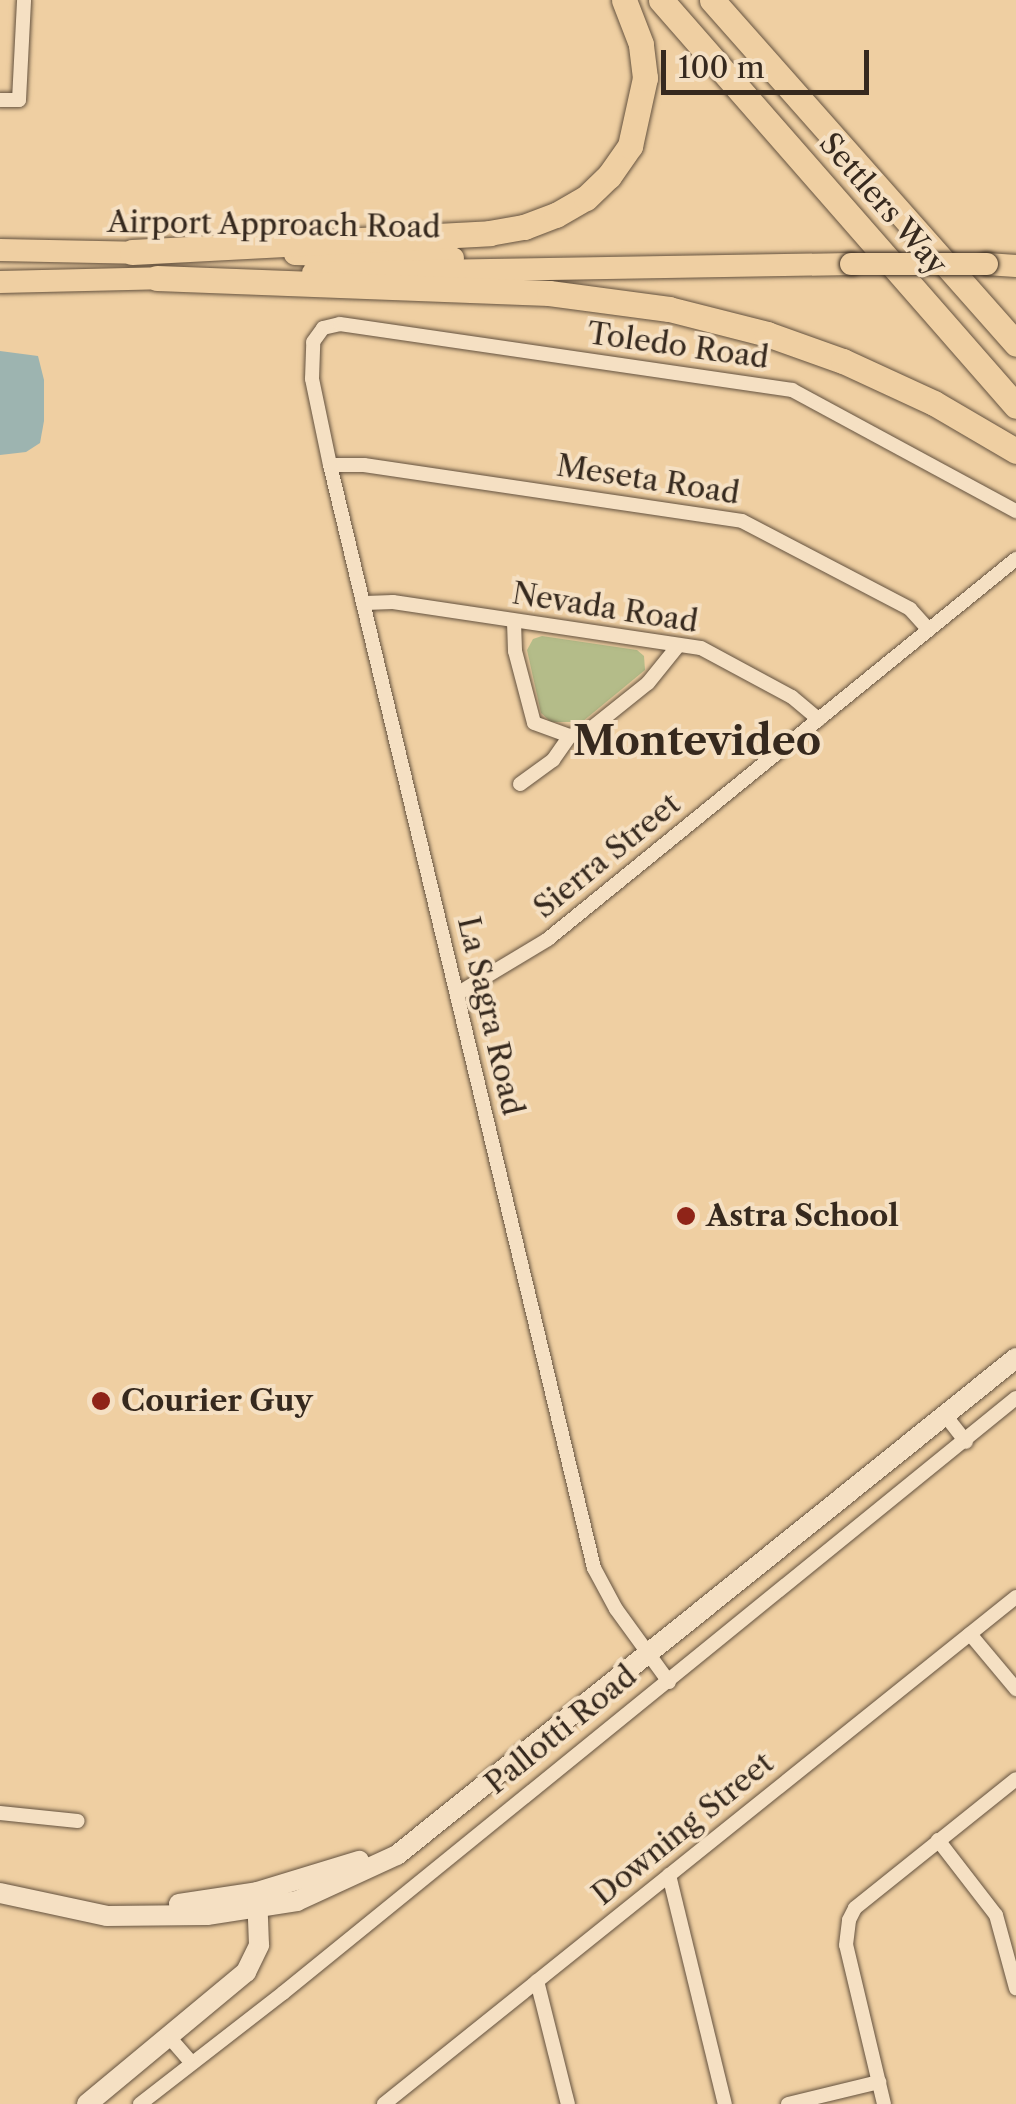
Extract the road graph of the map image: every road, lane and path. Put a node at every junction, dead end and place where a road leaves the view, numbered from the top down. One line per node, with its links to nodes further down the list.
1 (24, 0): 5 (street)
2 (624, 0): 7 (highway)
3 (662, 0): 16 (highway, Settlers Way)
4 (712, 0): 12 (highway, Settlers Way)
5 (0, 100)
6 (0, 250): 7 (main road, Airport Approach Road)
7 (132, 252): 8 (main road, Airport Approach Road)
8 (546, 266): 9 (main road, Airport Approach Road, bridge); 10 (main road, Airport Approach Road)
9 (1016, 266)
10 (157, 278): 11 (main road, Airport Approach Road); 17 (highway)
11 (0, 282)
12 (966, 288): 13 (highway); 15 (highway, Settlers Way)
13 (1016, 334)
14 (313, 342): 18 (street, La Sagra Road); 19 (street, Toledo Road)
15 (1016, 344)
16 (1016, 406)
17 (1016, 451)
18 (330, 465): 21 (street, La Sagra Road); 23 (street, Meseta Road)
19 (1016, 511)
20 (1016, 559): 23 (street, Sierra Street)
21 (364, 603): 22 (street, Nevada Road); 28 (street, La Sagra Road)
22 (514, 622): 24 (street, Nevada Road); 26 (street)
23 (930, 630): 25 (street, Sierra Street)
24 (678, 646): 25 (street, Nevada Road); 26 (street)
25 (820, 720): 28 (street, Sierra Street)
26 (570, 736): 27 (street)
27 (520, 784)
28 (457, 994): 35 (street, La Sagra Road)
29 (1016, 1358): 31 (street, Pallotti Road)
30 (1016, 1398): 32 (street, Pallotti Road)
31 (945, 1414): 32 (street); 35 (street, Pallotti Road)
32 (966, 1442): 36 (street, Pallotti Road)
33 (1016, 1597): 34 (street, Downing Street)
34 (970, 1634): 37 (street); 42 (street, Downing Street)
35 (648, 1653): 36 (street, La Sagra Road); 45 (street, Pallotti Road)
36 (669, 1682): 49 (street, Pallotti Road)
37 (1016, 1688)
38 (1016, 1779): 41 (street)
39 (0, 1813): 40 (street)
40 (78, 1821)
41 (938, 1840): 47 (street); 50 (street)
42 (669, 1875): 46 (street, Downing Street); 55 (street)
43 (0, 1883): 45 (street)
44 (0, 1893): 45 (street)
45 (258, 1899): 48 (street)
46 (538, 1981): 53 (street, Downing Street); 54 (street)
47 (1016, 1988)
48 (170, 2038): 49 (street); 51 (street)
49 (192, 2063): 52 (street, Pallotti Road)
50 (879, 2082): 56 (street); 57 (street)
51 (87, 2104)
52 (140, 2104)
53 (384, 2104)
54 (568, 2104)
55 (725, 2104)
56 (788, 2104)
57 (884, 2104)

